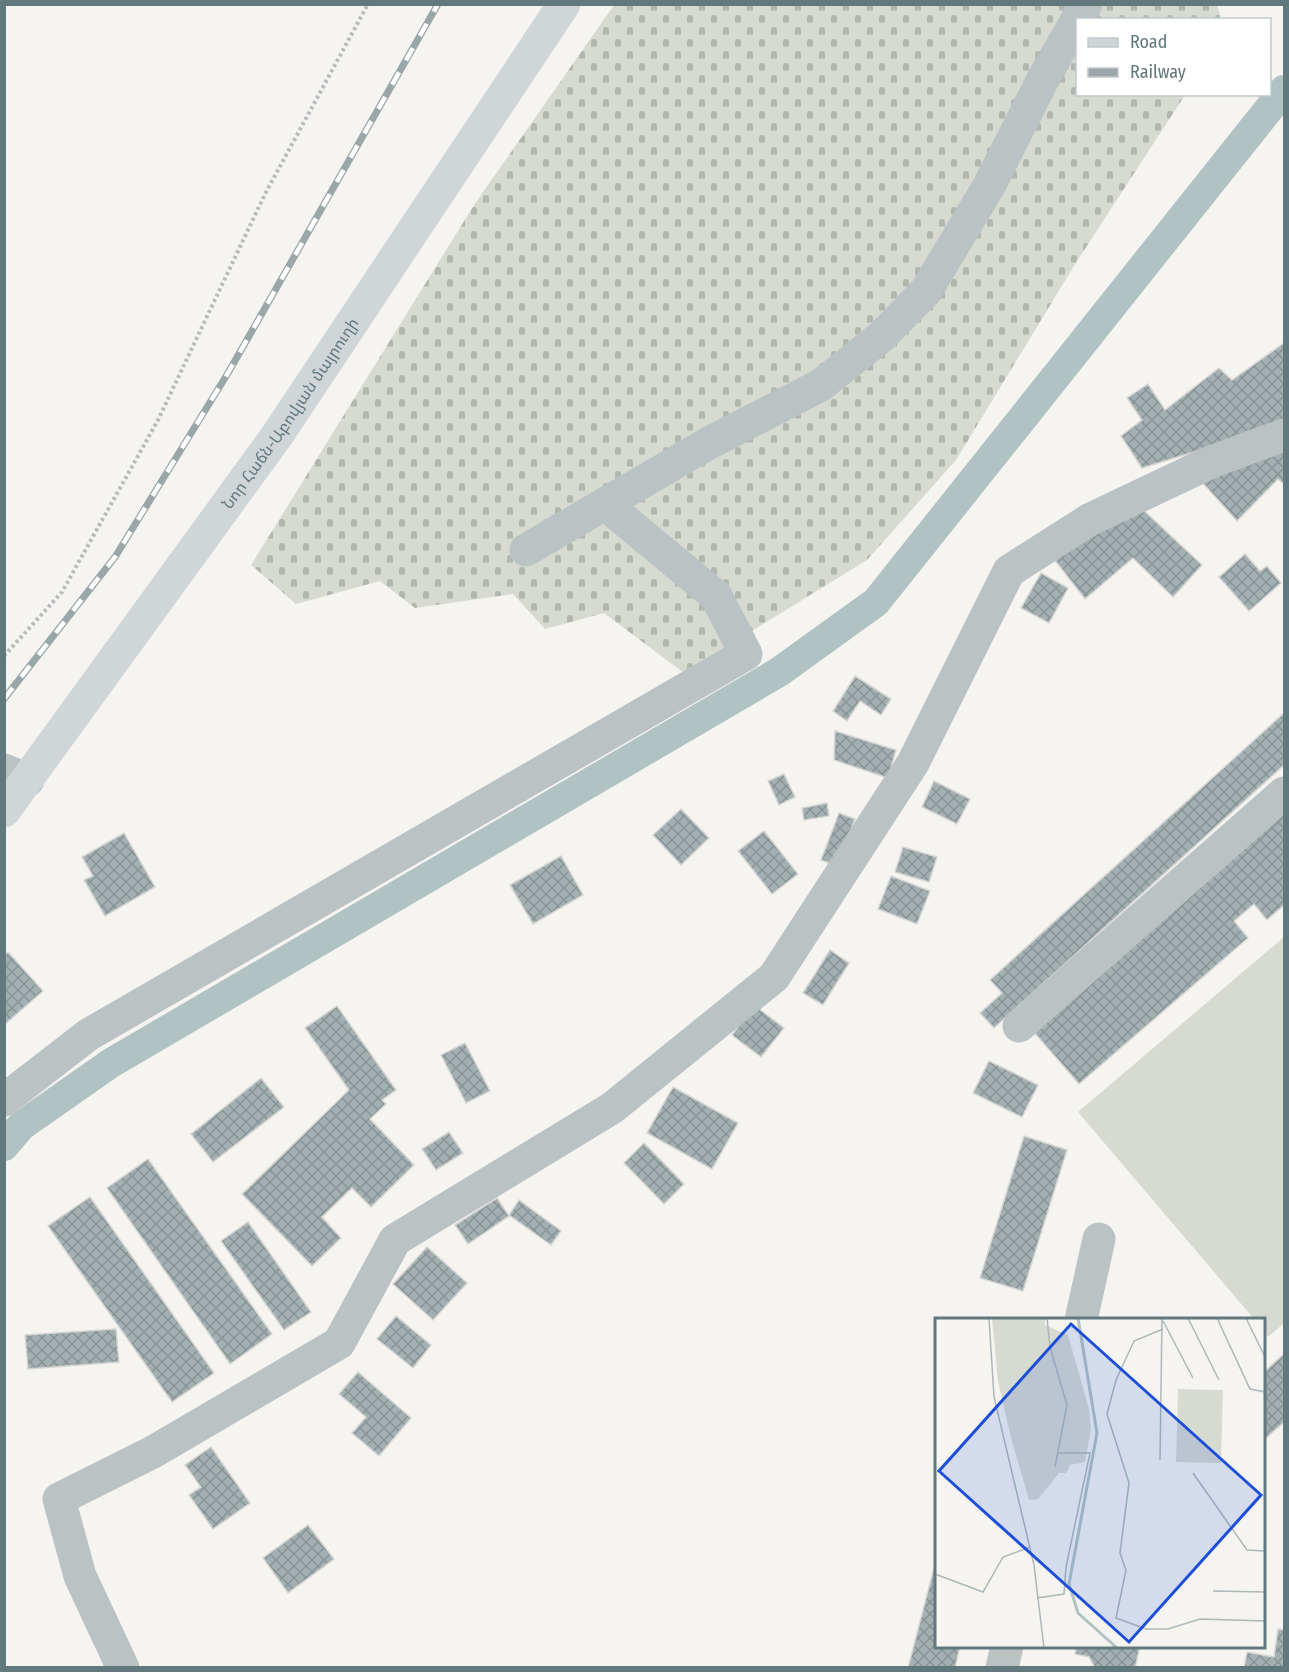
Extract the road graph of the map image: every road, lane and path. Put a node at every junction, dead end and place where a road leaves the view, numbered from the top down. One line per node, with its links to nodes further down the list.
1 (368, 4): 9 (path)
2 (564, 4): 10 (main road, Նոր Հաճն-Աբովյան մայրուղի)
3 (1086, 4): 4 (street)
4 (1078, 18)
5 (1076, 22): 7 (street)
6 (1284, 435): 18 (street)
7 (605, 504): 8 (street); 14 (street)
8 (526, 550)
9 (4, 656)
10 (16, 775): 12 (main road, Նոր Հաճն-Աբովյան մայրուղի)
11 (1284, 793): 13 (street)
12 (4, 812)
13 (1019, 1026)
14 (4, 1100)
15 (1100, 1239): 16 (street)
16 (1081, 1318)
17 (1007, 1648): 19 (street)
18 (123, 1668)
19 (1002, 1668)

